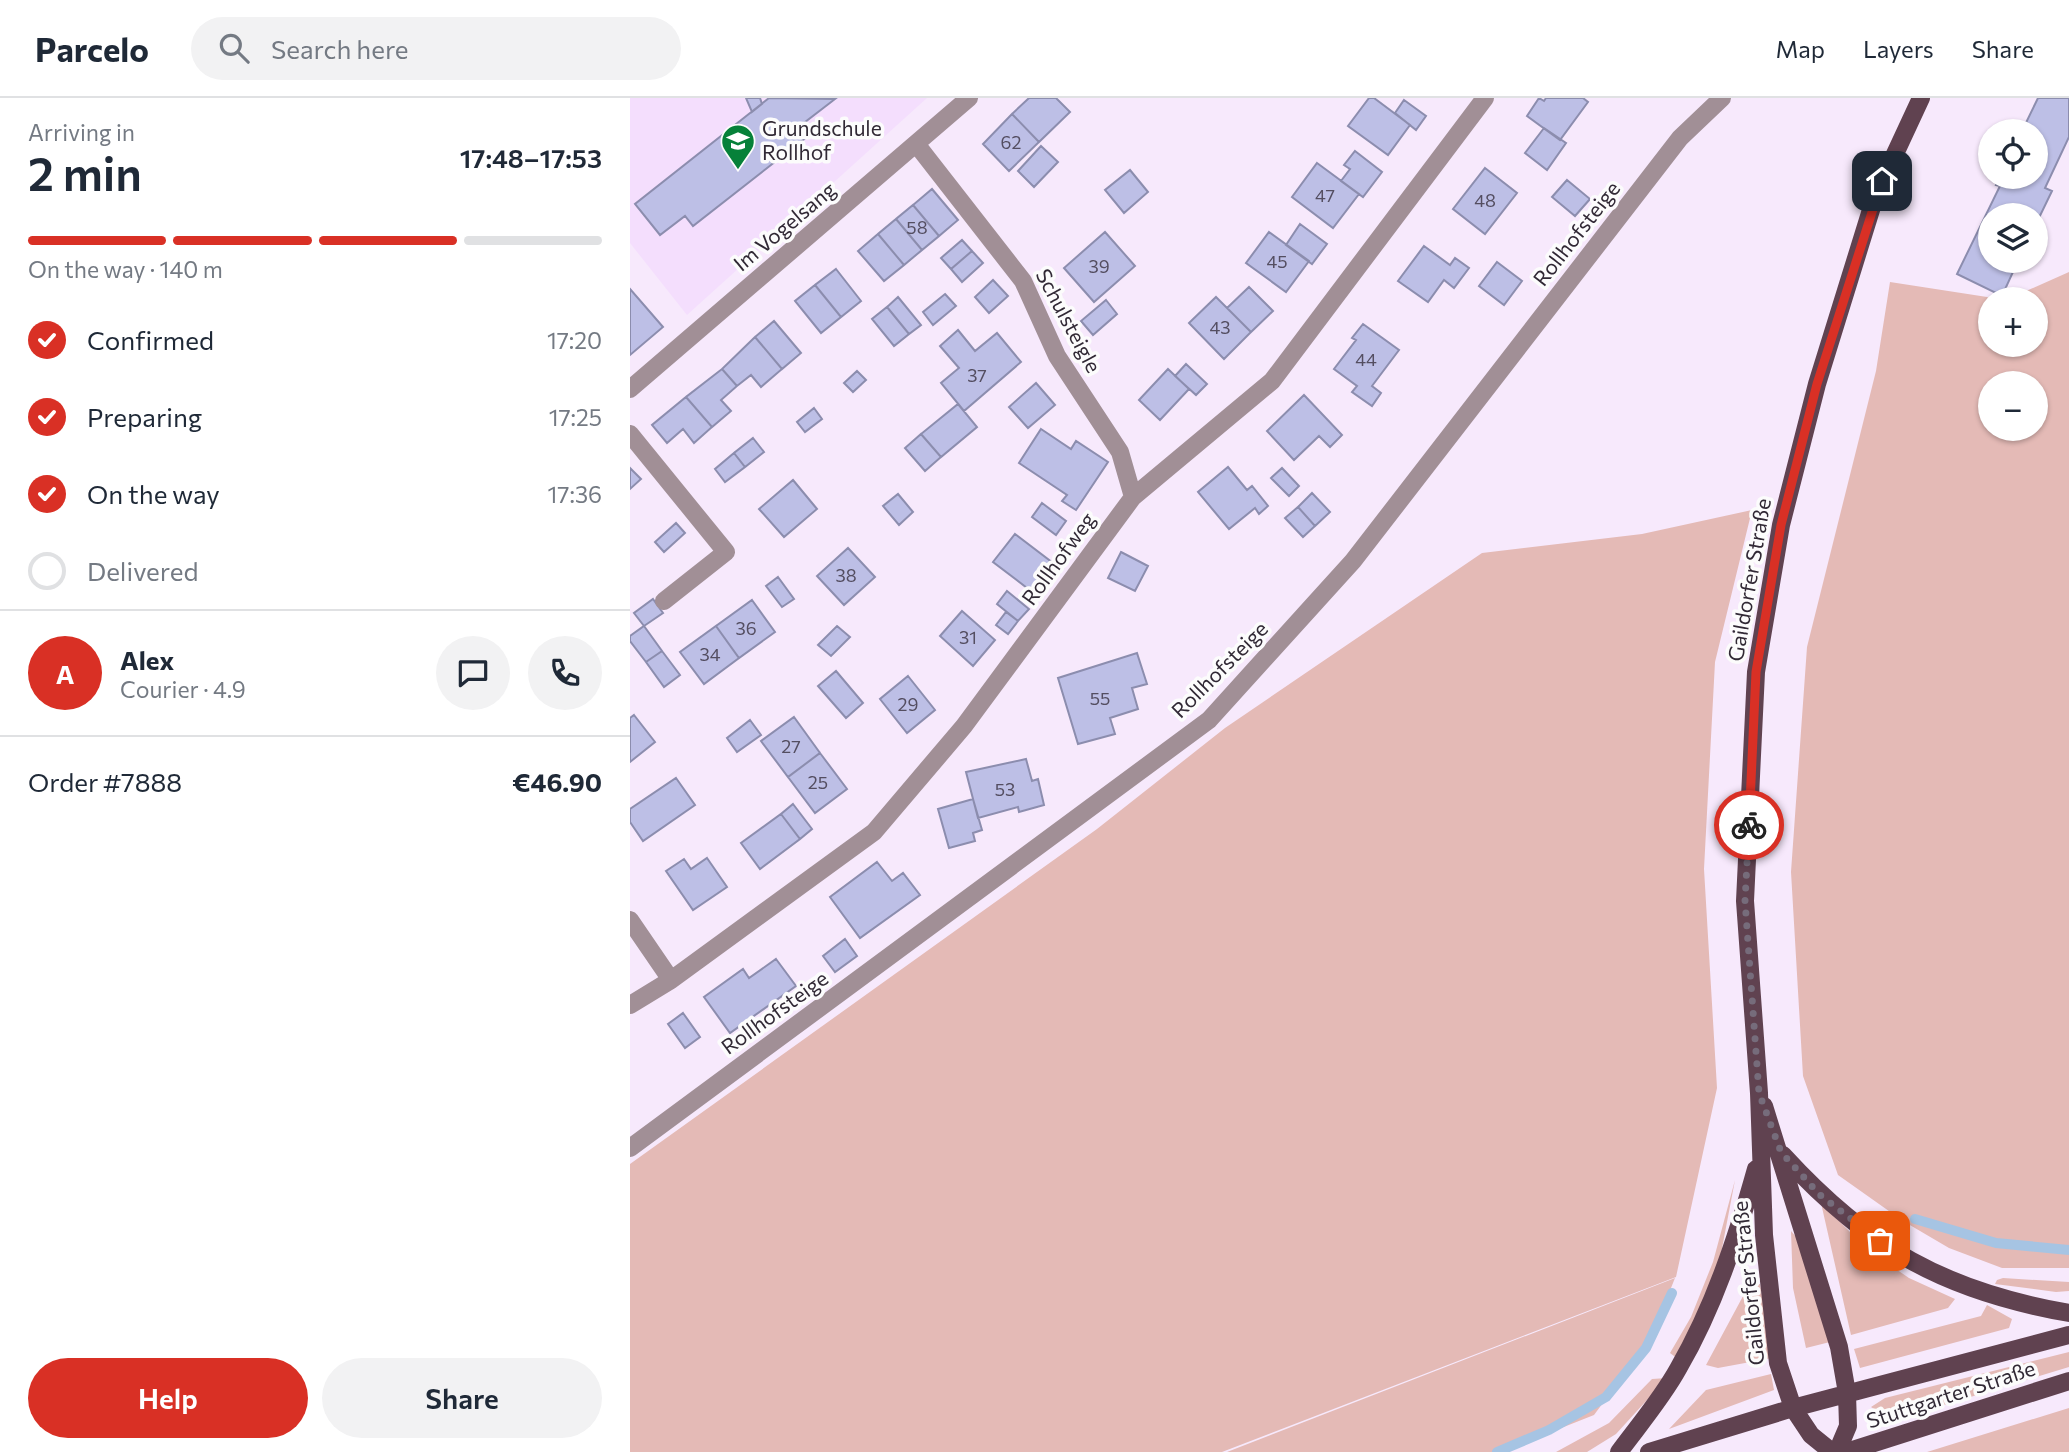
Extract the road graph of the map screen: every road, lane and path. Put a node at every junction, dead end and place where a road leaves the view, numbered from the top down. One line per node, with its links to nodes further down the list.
1 (969, 98): 5 (street, Im Vogelsang)
2 (1485, 98): 8 (street, Rollhofweg)
3 (1722, 98): 14 (street, Rollhofsteige)
4 (1920, 98): 13 (main road, Gaildorfer Straße)
5 (917, 145): 6 (street, Im Vogelsang); 8 (street, Schulsteigle)
6 (630, 389)
7 (630, 434): 9 (street)
8 (1133, 497): 11 (street, Rollhofweg)
9 (664, 601)
10 (630, 920): 11 (street)
11 (671, 980): 12 (street, Rollhofweg)
12 (630, 1005)
13 (1759, 1093): 15 (main road, Gaildorfer Straße); 16 (main road, Gaildorfer Straße)
14 (630, 1148)
15 (1781, 1152): 17 (main road); 20 (main road, Gaildorfer Straße)
16 (1760, 1155): 21 (main road, Gaildorfer Straße); 22 (main road)
17 (2069, 1313)
18 (2069, 1335): 20 (main road)
19 (2069, 1381): 25 (main road, Stuttgarter Straße)
20 (1847, 1393): 21 (main road); 24 (main road, Gaildorfer Straße)
21 (1793, 1408): 23 (main road); 24 (main road, Gaildorfer Straße)
22 (1619, 1452)
23 (1649, 1452)
24 (1835, 1452)
25 (1846, 1452)

